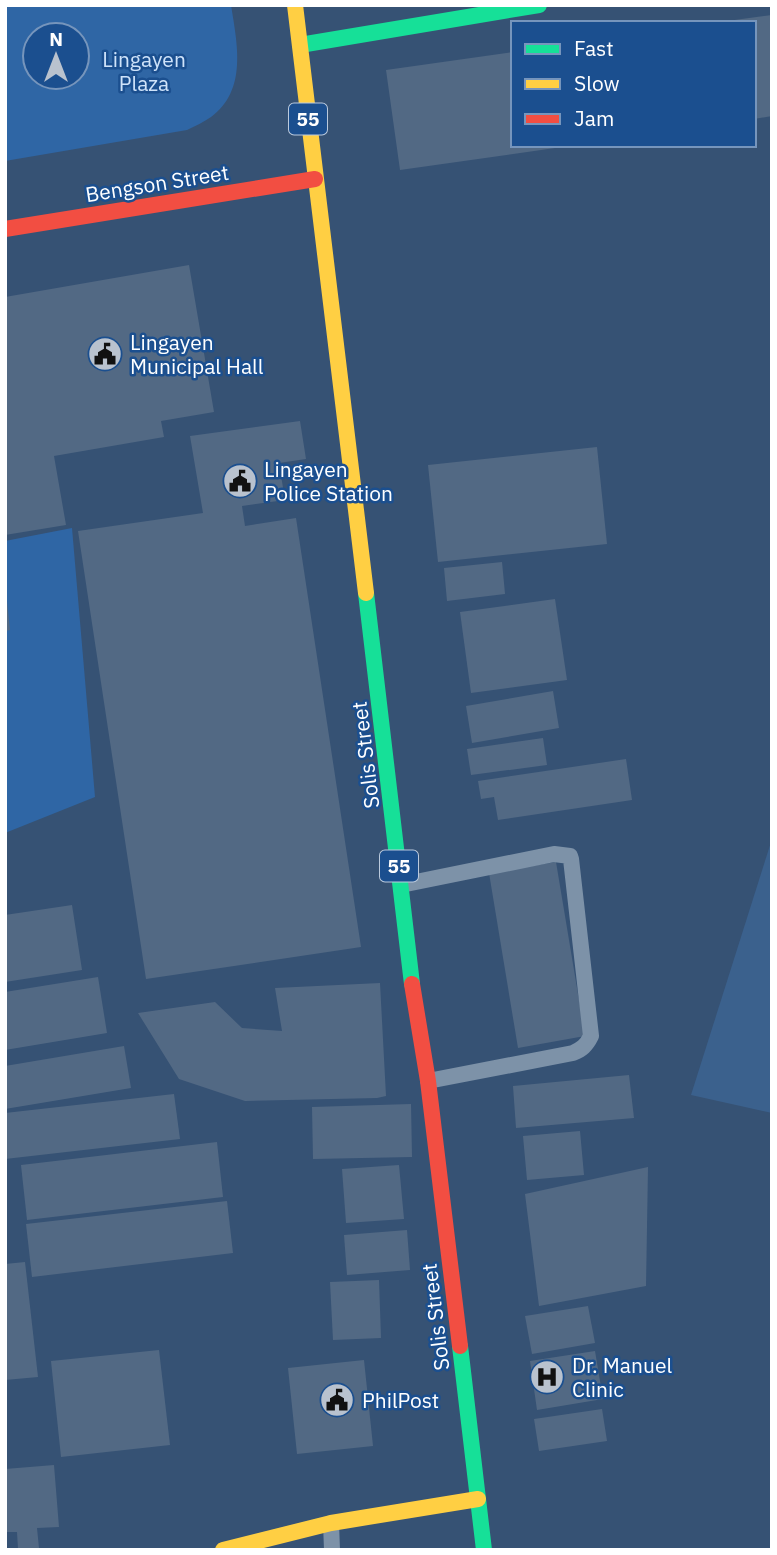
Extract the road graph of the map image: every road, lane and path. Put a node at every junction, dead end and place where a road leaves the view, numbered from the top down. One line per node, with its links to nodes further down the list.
1 (295, 5): 3 (main road, Solis Street / 55)
2 (539, 5): 3 (main road)
3 (300, 46): 4 (main road, Solis Street / 55)
4 (315, 179): 5 (main road, Bengson Street); 6 (main road, Solis Street / 55)
5 (5, 229)
6 (401, 885): 7 (main road, Solis Street / 55); 7 (lane)
7 (428, 1082): 8 (main road, Solis Street / 55)
8 (478, 1499): 9 (main road); 12 (main road, 55)
9 (331, 1523): 10 (main road); 11 (lane)
10 (223, 1550)
11 (332, 1550)
12 (484, 1550)

